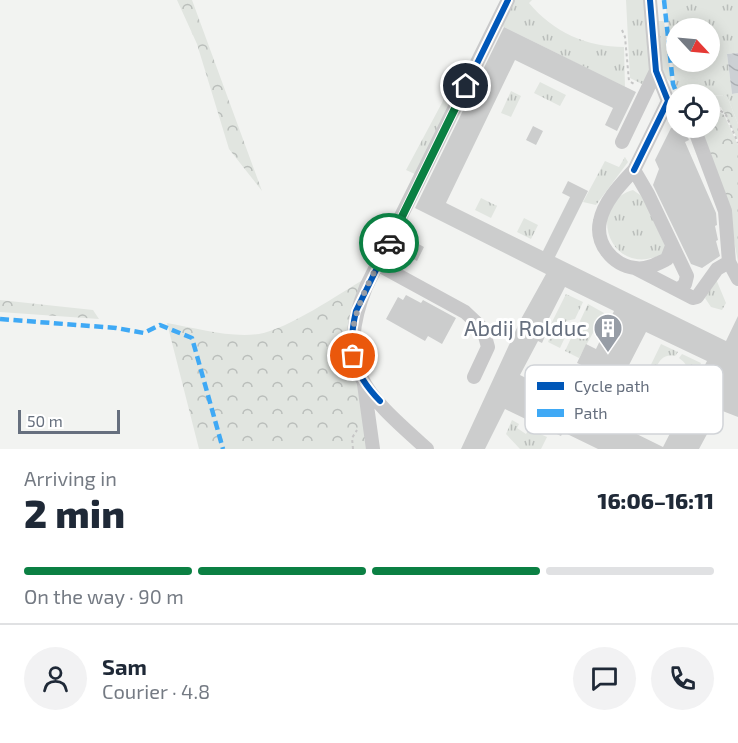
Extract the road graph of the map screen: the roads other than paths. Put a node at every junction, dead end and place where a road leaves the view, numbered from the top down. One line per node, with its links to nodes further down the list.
1 (508, 0): 9 (street)
2 (650, 0): 3 (street)
3 (656, 71): 5 (street); 6 (street)
4 (698, 138): 8 (street)
5 (622, 142)
6 (634, 170): 7 (street); 10 (street)
7 (672, 246): 10 (street); 12 (street)
8 (729, 262): 11 (street); 12 (street)
9 (378, 265): 13 (street); 14 (street)
10 (634, 268): 12 (street)
11 (738, 279)
12 (678, 290)
13 (474, 377)
14 (364, 384): 15 (street); 16 (street)
15 (373, 449)
16 (428, 449)

